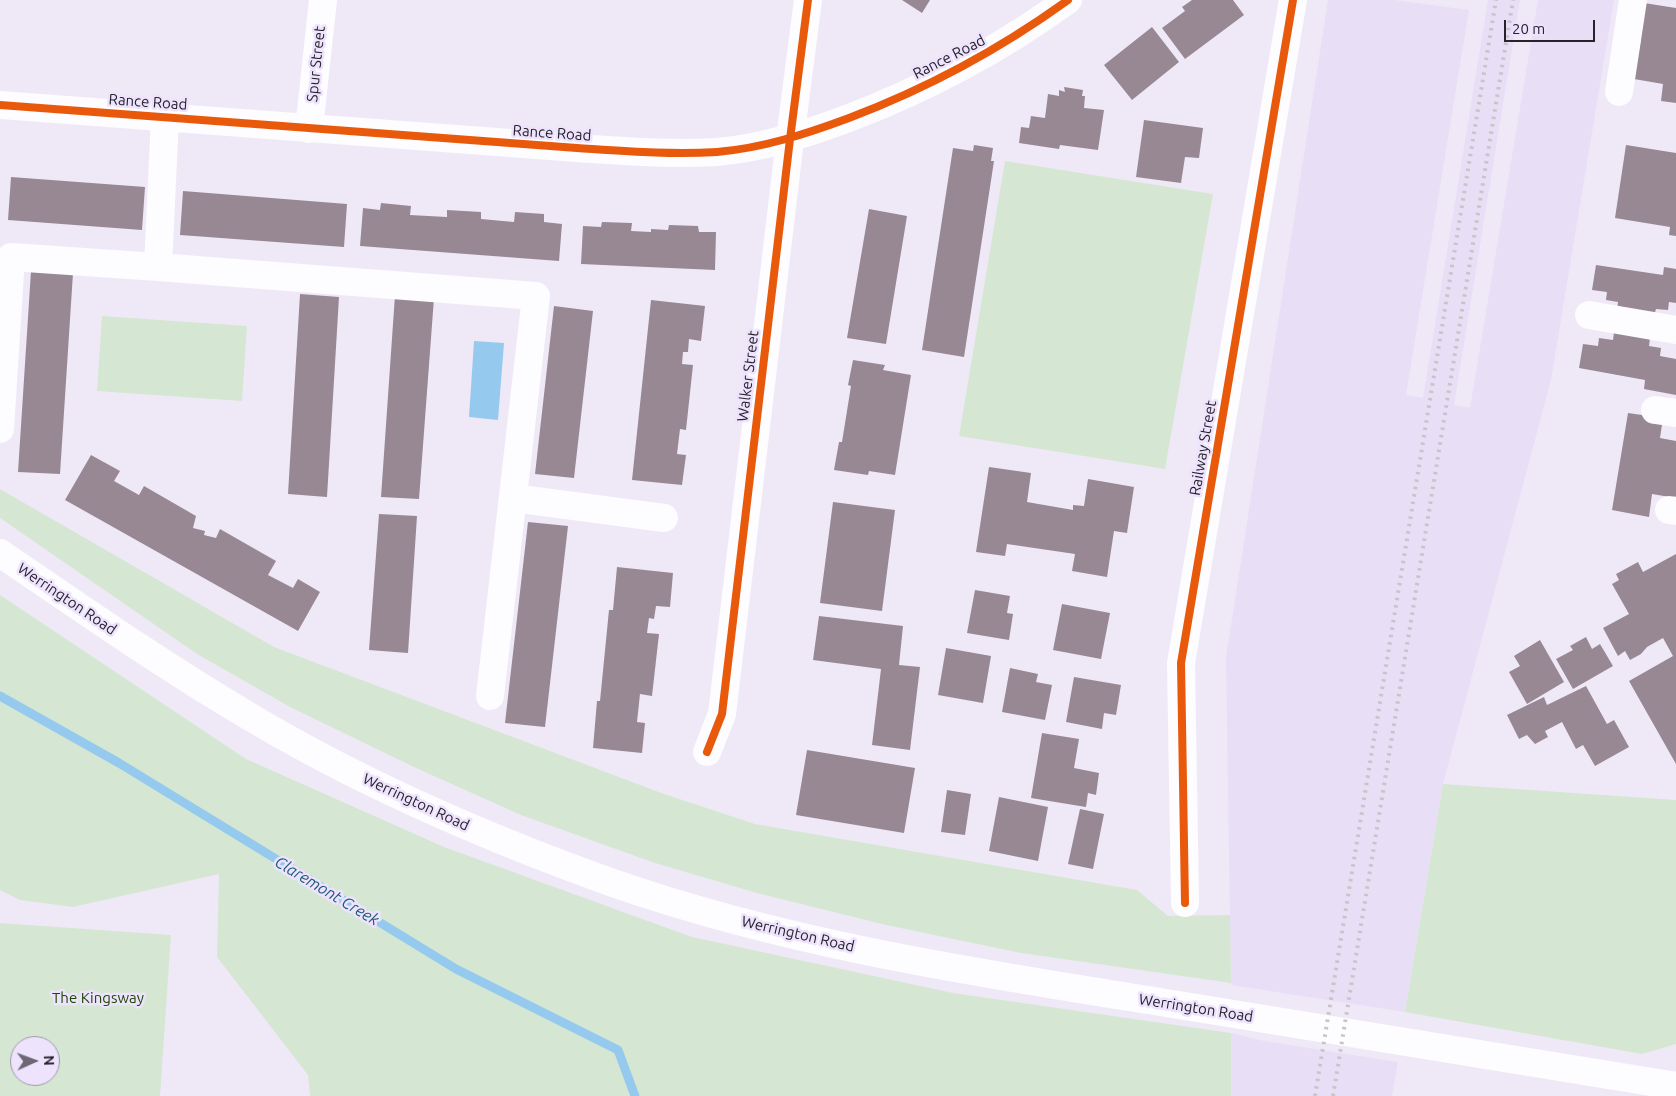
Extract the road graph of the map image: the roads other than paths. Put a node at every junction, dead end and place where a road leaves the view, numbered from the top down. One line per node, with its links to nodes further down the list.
1 (323, 0): 9 (street, Spur Street)
2 (808, 0): 10 (street, Walker Street)
3 (1068, 0): 10 (street, Rance Road)
4 (1293, 0): 20 (street, Railway Street)
5 (1633, 0): 6 (street)
6 (1619, 92)
7 (0, 105): 8 (street, Rance Road)
8 (165, 118): 9 (street, Rance Road); 11 (street)
9 (309, 129): 10 (street, Rance Road)
10 (790, 139): 19 (street, Walker Street)
11 (158, 267): 14 (street); 15 (street)
12 (1589, 315): 13 (street)
13 (1676, 330)
14 (0, 429)
15 (512, 498): 16 (street); 18 (street)
16 (664, 518)
17 (0, 553): 21 (street, Werrington Road)
18 (490, 696)
19 (707, 752)
20 (1185, 903)
21 (1676, 1086)

